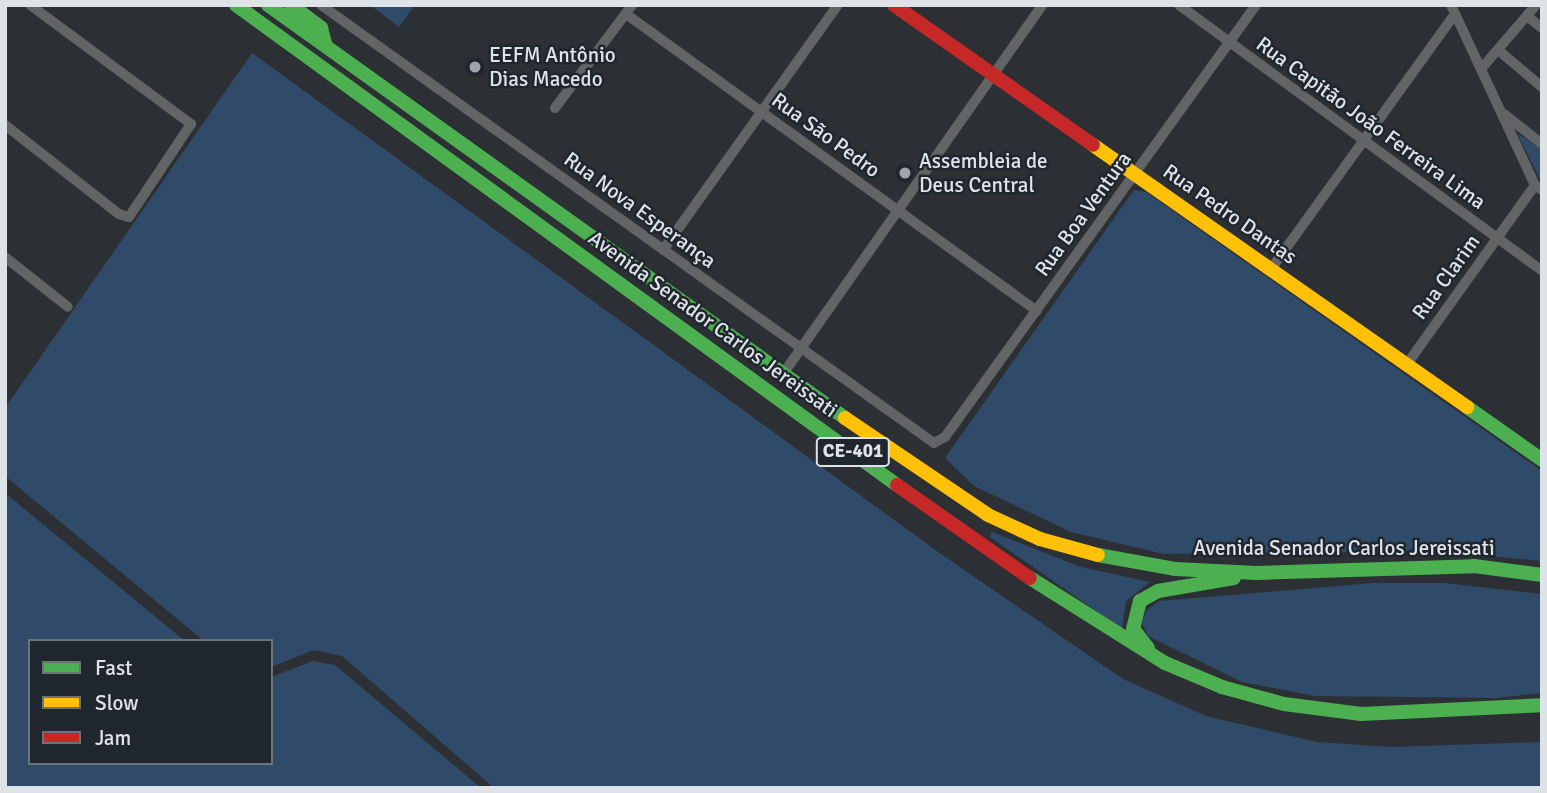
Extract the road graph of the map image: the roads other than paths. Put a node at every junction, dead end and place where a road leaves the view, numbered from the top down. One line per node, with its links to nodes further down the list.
1 (30, 5): 25 (street)
2 (236, 5): 45 (main road, Avenida Senador Carlos Jereissati / CE-401)
3 (268, 5): 16 (main road, Avenida Senador Carlos Jereissati / CE-401)
4 (291, 5): 16 (main road)
5 (321, 5): 32 (street, Rua Nova Esperança)
6 (838, 5): 24 (street)
7 (894, 5): 20 (main road, Rua Pedro Dantas)
8 (1042, 5): 20 (street)
9 (1179, 5): 17 (street, Rua Capitão João Ferreira Lima)
10 (1256, 5): 17 (street, Rua Boa Ventura)
11 (1536, 5): 14 (street)
12 (629, 10): 22 (street); 24 (street, Rua São Pedro)
13 (1453, 10): 19 (street); 26 (street)
14 (1527, 16): 15 (street); 18 (street)
15 (1542, 28)
16 (325, 43): 40 (main road, Avenida Senador Carlos Jereissati / CE-401)
17 (1230, 43): 26 (street, Rua Capitão João Ferreira Lima); 28 (street, Rua Boa Ventura)
18 (1498, 50): 19 (street); 21 (street)
19 (1481, 69): 23 (street)
20 (992, 75): 28 (main road, Rua Pedro Dantas); 30 (street)
21 (1542, 87)
22 (555, 108)
23 (1500, 111): 27 (street); 29 (street)
24 (762, 112): 30 (street, Rua São Pedro); 32 (street)
25 (5, 125)
26 (1362, 140): 31 (street, Rua Capitão João Ferreira Lima); 34 (street)
27 (1542, 144)
28 (1135, 173): 34 (main road, Rua Pedro Dantas); 37 (street, Rua Boa Ventura)
29 (1539, 187): 31 (street, Rua Clarim)
30 (896, 210): 37 (street, Rua São Pedro); 38 (street)
31 (1497, 239): 35 (street, Rua Capitão João Ferreira Lima); 39 (street, Rua Clarim)
32 (663, 250): 38 (street, Rua Nova Esperança)
33 (5, 257): 36 (street)
34 (1271, 269): 39 (main road, Rua Pedro Dantas)
35 (1542, 271)
36 (68, 307)
37 (1037, 311): 41 (street, Rua Boa Ventura)
38 (800, 349): 40 (street); 41 (street, Rua Nova Esperança)
39 (1407, 364): 42 (main road, Rua Pedro Dantas)
40 (783, 374): 43 (main road, Avenida Senador Carlos Jereissati / CE-401)
41 (938, 443)
42 (1542, 459)
43 (1257, 573): 44 (main road, Avenida Senador Carlos Jereissati / CE-401); 45 (main road)
44 (1542, 575)
45 (1165, 663): 46 (main road, Avenida Senador Carlos Jereissati / CE-401)
46 (1542, 705)

